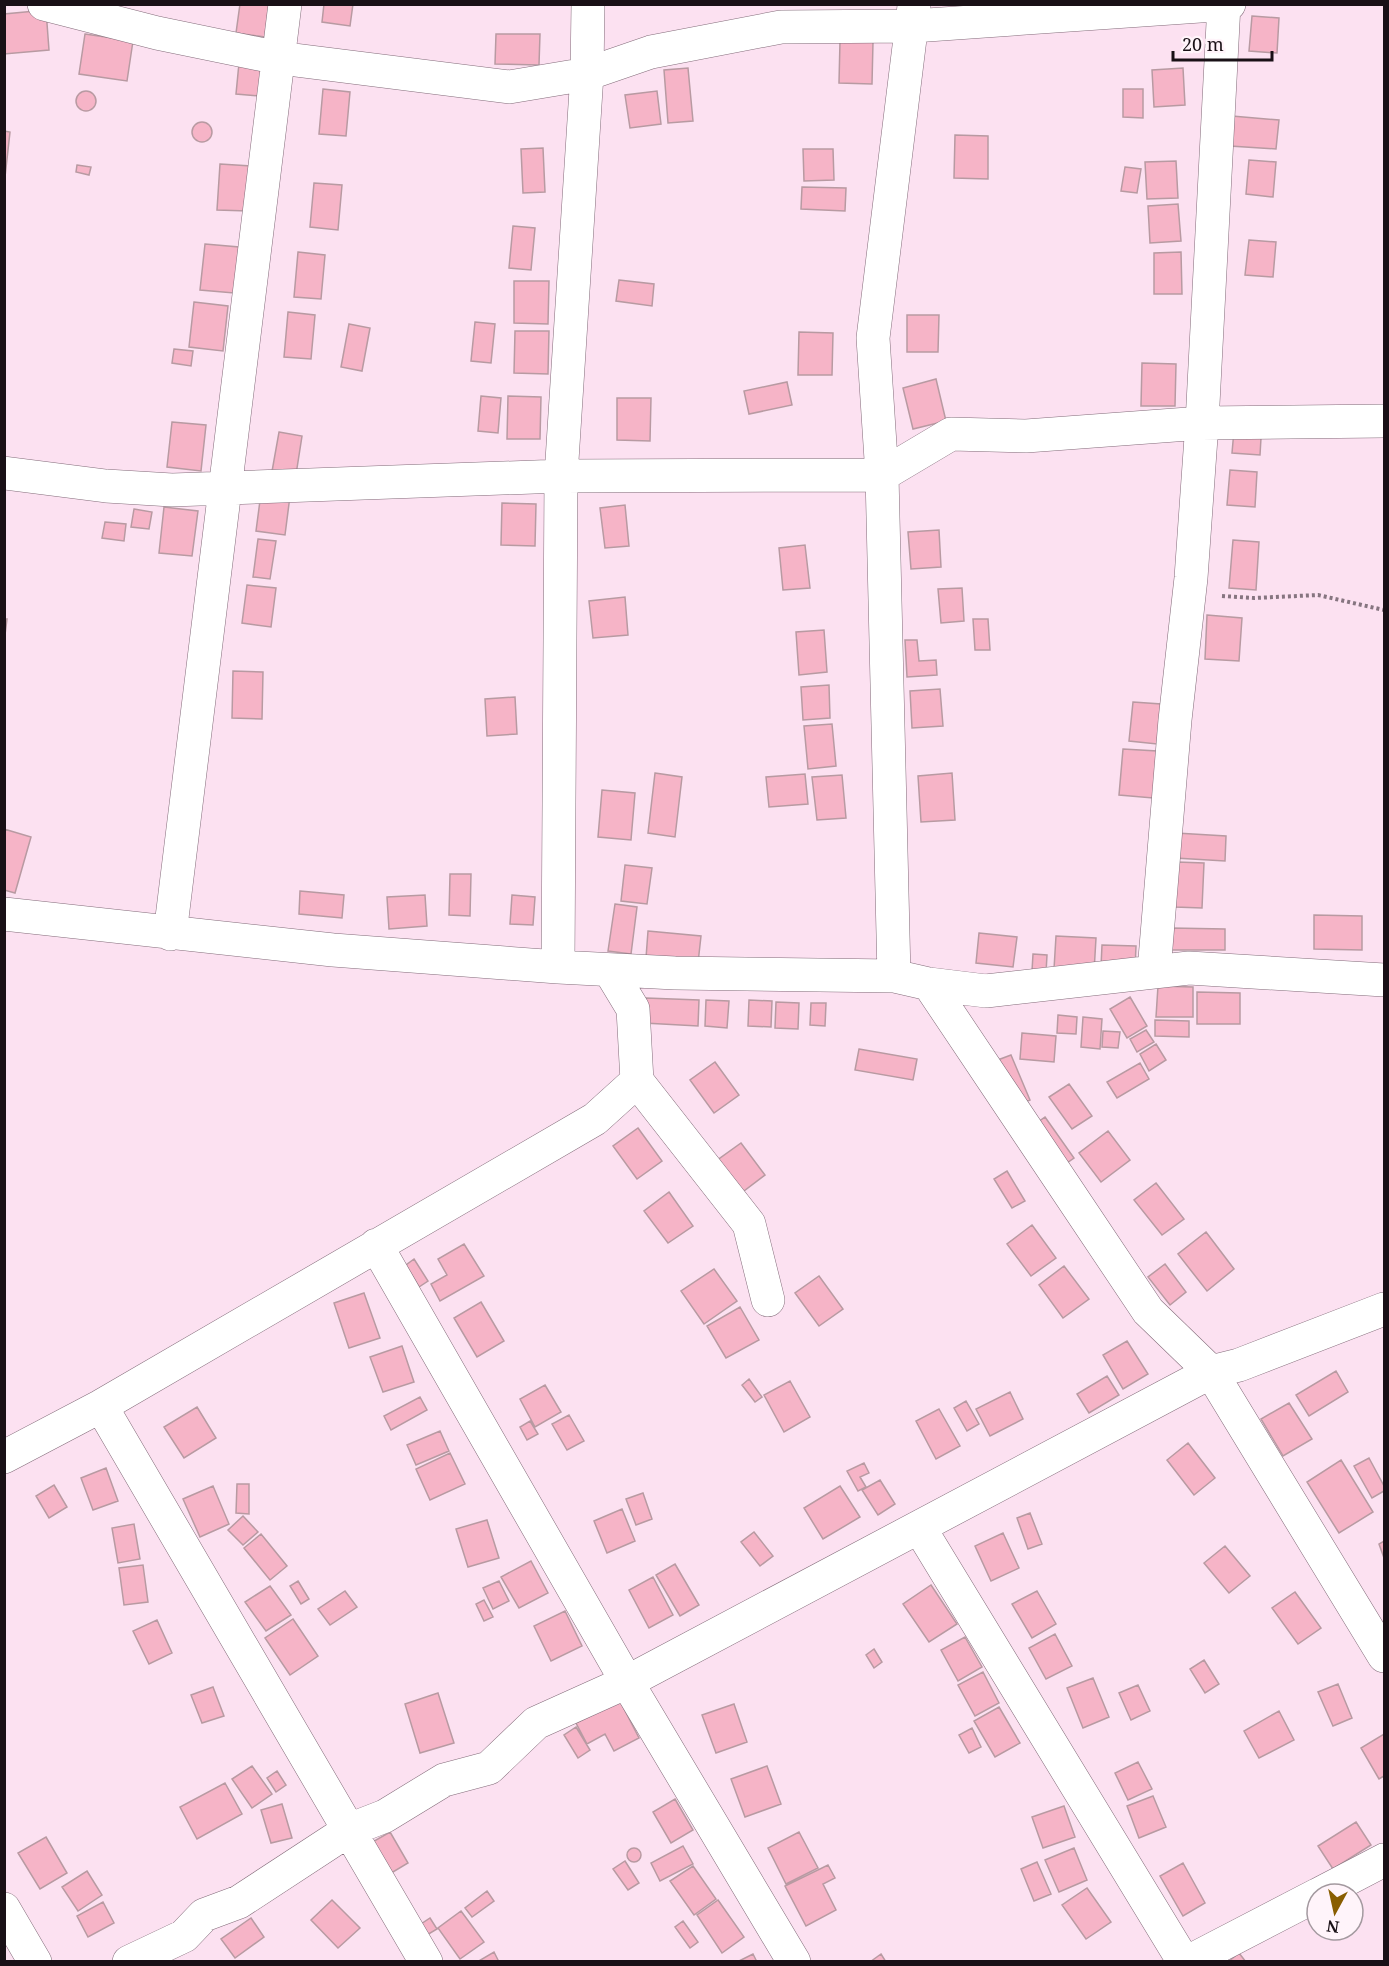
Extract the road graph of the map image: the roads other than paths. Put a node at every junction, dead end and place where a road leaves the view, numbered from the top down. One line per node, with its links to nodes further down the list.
1 (44, 4): 7 (street)
2 (285, 4): 7 (street)
3 (588, 4): 8 (street)
4 (1229, 4): 5 (street)
5 (1224, 5): 6 (street); 10 (street)
6 (914, 15): 8 (street); 13 (street)
7 (279, 58): 8 (street); 14 (street)
8 (587, 74): 12 (street)
9 (1384, 421): 10 (street)
10 (1203, 423): 13 (street); 19 (street)
11 (4, 473): 14 (street)
12 (561, 476): 13 (street); 14 (street); 17 (street)
13 (882, 476): 20 (street)
14 (226, 486): 16 (street)
15 (4, 914): 16 (street)
16 (170, 934): 17 (street)
17 (558, 967): 18 (street)
18 (610, 971): 20 (street); 23 (street)
19 (1154, 971): 21 (street); 22 (street)
20 (894, 976): 22 (street)
21 (1384, 980)
22 (928, 984): 27 (street)
23 (637, 1081): 24 (street); 25 (street)
24 (376, 1245): 28 (street); 32 (street)
25 (768, 1300)
26 (1384, 1309): 27 (street)
27 (1211, 1372): 30 (street); 31 (street)
28 (101, 1406): 29 (street); 33 (street)
29 (4, 1457)
30 (920, 1527): 32 (street); 42 (street)
31 (1384, 1656)
32 (627, 1682): 33 (street); 41 (street)
33 (348, 1830): 39 (street); 40 (street)
34 (1384, 1860): 35 (street)
35 (1341, 1882)
36 (1305, 1901): 42 (street)
37 (4, 1910): 38 (street)
38 (35, 1962)
39 (129, 1962)
40 (426, 1962)
41 (794, 1962)
42 (1186, 1962)

